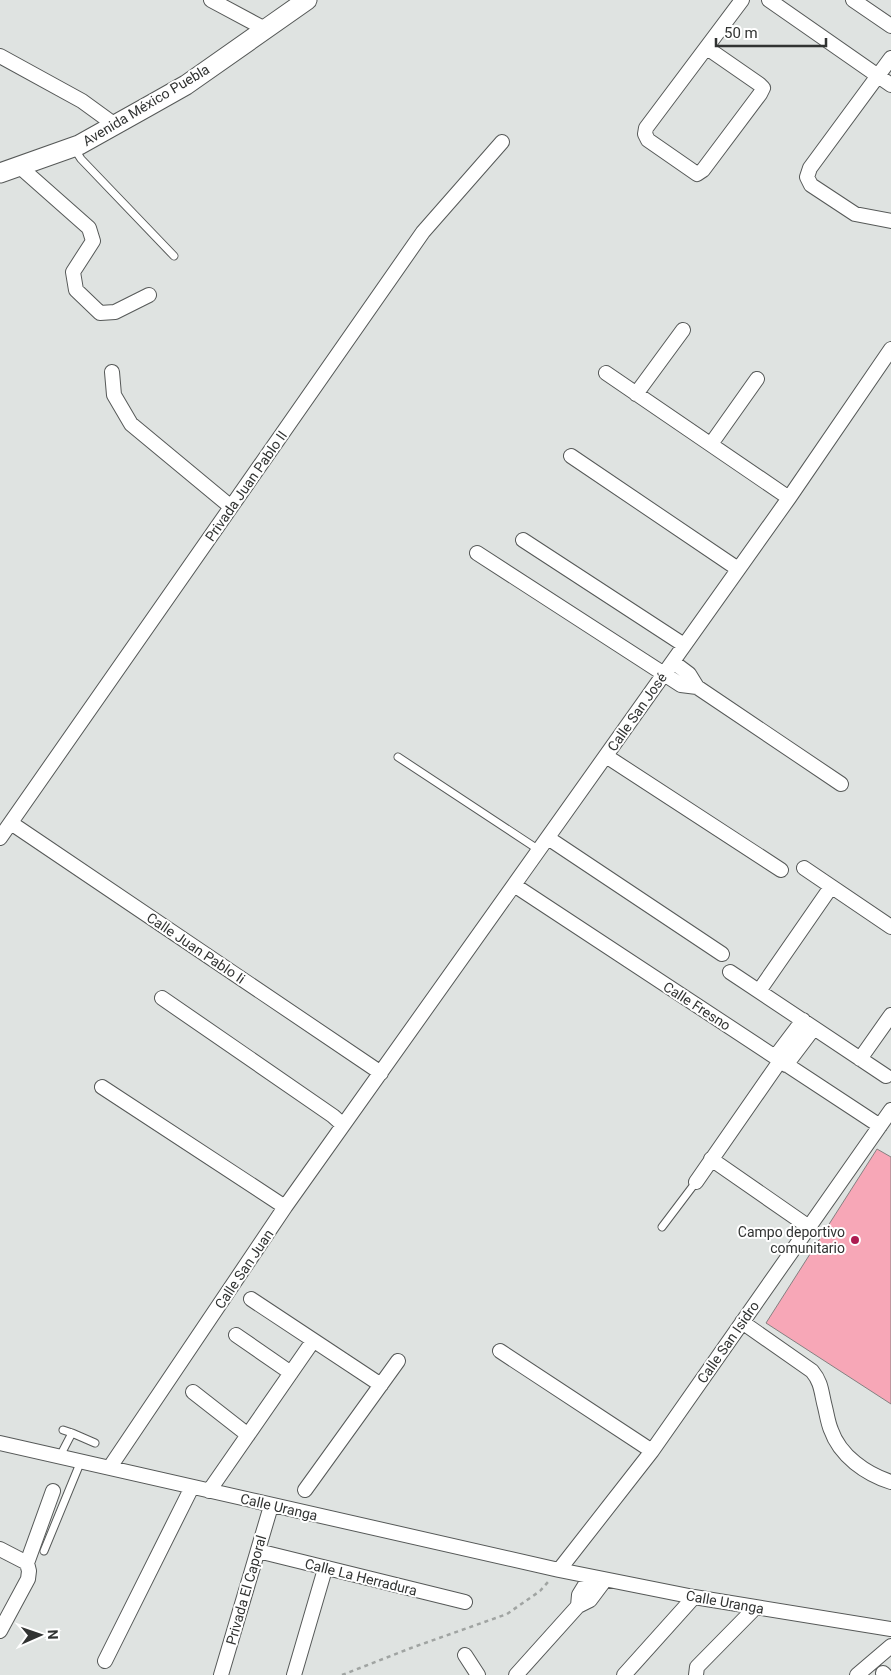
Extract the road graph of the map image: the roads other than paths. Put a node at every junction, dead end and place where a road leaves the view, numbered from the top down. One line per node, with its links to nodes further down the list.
1 (211, 0): 7 (street)
2 (307, 0): 7 (main road, Avenida México Puebla)
3 (742, 0): 8 (street)
4 (770, 0): 11 (street)
5 (853, 0): 6 (street)
6 (891, 26)
7 (265, 29): 13 (main road, Avenida México Puebla)
8 (707, 48): 8 (street)
9 (0, 56): 13 (street)
10 (891, 58): 11 (street)
11 (878, 76): 12 (street); 18 (street)
12 (891, 85)
13 (115, 125): 15 (main road, Avenida México Puebla)
14 (502, 142): 30 (street, Privada Juan Pablo II)
15 (74, 148): 16 (main road, Avenida México Puebla); 19 (lane)
16 (20, 167): 17 (main road, Avenida México Puebla); 20 (street)
17 (0, 173)
18 (891, 221)
19 (174, 256)
20 (149, 295)
21 (683, 330): 26 (street)
22 (891, 349): 29 (street, Calle San José)
23 (112, 372): 30 (street)
24 (606, 373): 26 (street)
25 (757, 378): 27 (street)
26 (636, 394): 27 (street)
27 (711, 444): 29 (street)
28 (571, 456): 33 (street)
29 (789, 498): 33 (street, Calle San José)
30 (231, 507): 41 (street, Privada Juan Pablo II)
31 (523, 540): 34 (street)
32 (477, 553): 36 (street)
33 (738, 569): 34 (street, Calle San José)
34 (684, 645): 35 (street, Calle San José)
35 (673, 662): 36 (street, Calle San José); 37 (street)
36 (664, 674): 37 (street); 38 (street, Calle San José)
37 (697, 687): 40 (street)
38 (606, 756): 43 (street, Calle San José); 46 (street)
39 (398, 757): 44 (lane)
40 (841, 784)
41 (11, 823): 42 (street, Privada Juan Pablo II); 58 (street, Calle Juan Pablo Ii)
42 (0, 838)
43 (548, 838): 44 (street, Calle San José); 50 (street)
44 (539, 850): 47 (street, Calle San José)
45 (804, 868): 48 (street)
46 (781, 870)
47 (514, 886): 57 (street, Calle Fresno); 58 (street, Calle San José)
48 (831, 887): 49 (street); 52 (street)
49 (891, 927)
50 (722, 954)
51 (730, 972): 52 (street)
52 (759, 991): 55 (street)
53 (162, 998): 62 (street)
54 (891, 1015): 56 (street)
55 (809, 1024): 56 (street); 57 (street)
56 (860, 1059): 59 (street)
57 (781, 1061): 63 (street, Calle Fresno); 64 (street)
58 (381, 1073): 62 (street, Calle San Juan)
59 (886, 1076)
60 (102, 1087): 66 (street)
61 (891, 1110): 63 (street, Calle San Isidro)
62 (343, 1125): 66 (street, Calle San Juan)
63 (880, 1126): 68 (street, Calle San Isidro)
64 (711, 1159): 65 (street); 68 (street)
65 (696, 1182): 67 (lane)
66 (285, 1208): 86 (street, Calle San Juan)
67 (662, 1227)
68 (809, 1227): 70 (street, Calle San Isidro)
69 (251, 1299): 72 (street)
70 (742, 1322): 83 (street, Calle San Isidro); 87 (street)
71 (236, 1335): 75 (street)
72 (314, 1341): 75 (street); 76 (street)
73 (500, 1351): 83 (street)
74 (398, 1361): 76 (street)
75 (291, 1373): 80 (street)
76 (381, 1385): 89 (street)
77 (193, 1392): 80 (street)
78 (63, 1430): 79 (lane)
79 (72, 1434): 82 (lane); 84 (lane)
80 (248, 1435): 91 (street)
81 (0, 1443): 84 (street, Calle Uranga)
82 (96, 1443)
83 (652, 1450): 98 (street, Calle San Isidro)
84 (60, 1456): 85 (street, Calle Uranga)
85 (81, 1461): 86 (street, Calle Uranga); 94 (lane)
86 (110, 1467): 88 (street, Calle Uranga)
87 (891, 1482)
88 (192, 1487): 91 (street, Calle Uranga); 109 (street)
89 (305, 1490)
90 (53, 1491): 96 (street)
91 (209, 1491): 92 (street, Calle Uranga)
92 (271, 1506): 95 (street, Privada El Caporal); 98 (street, Calle Uranga)
93 (0, 1549): 96 (street)
94 (44, 1551)
95 (258, 1551): 97 (street, Calle La Herradura); 110 (street, Privada El Caporal)
96 (28, 1563): 106 (street)
97 (325, 1569): 102 (street, Calle La Herradura); 111 (street)
98 (559, 1570): 99 (street, Calle Uranga)
99 (590, 1576): 100 (street, Calle Uranga); 103 (street)
100 (605, 1580): 101 (street, Calle Uranga); 103 (street)
101 (694, 1597): 104 (street, Calle Uranga); 114 (street)
102 (465, 1602)
103 (578, 1606): 113 (street)
104 (755, 1608): 105 (street, Calle Uranga); 115 (street)
105 (891, 1629)
106 (0, 1631)
107 (891, 1646): 116 (street)
108 (465, 1655): 112 (street)
109 (105, 1661)
110 (222, 1675)
111 (294, 1675)
112 (478, 1675)
113 (516, 1675)
114 (624, 1675)
115 (696, 1675)
116 (857, 1675)

